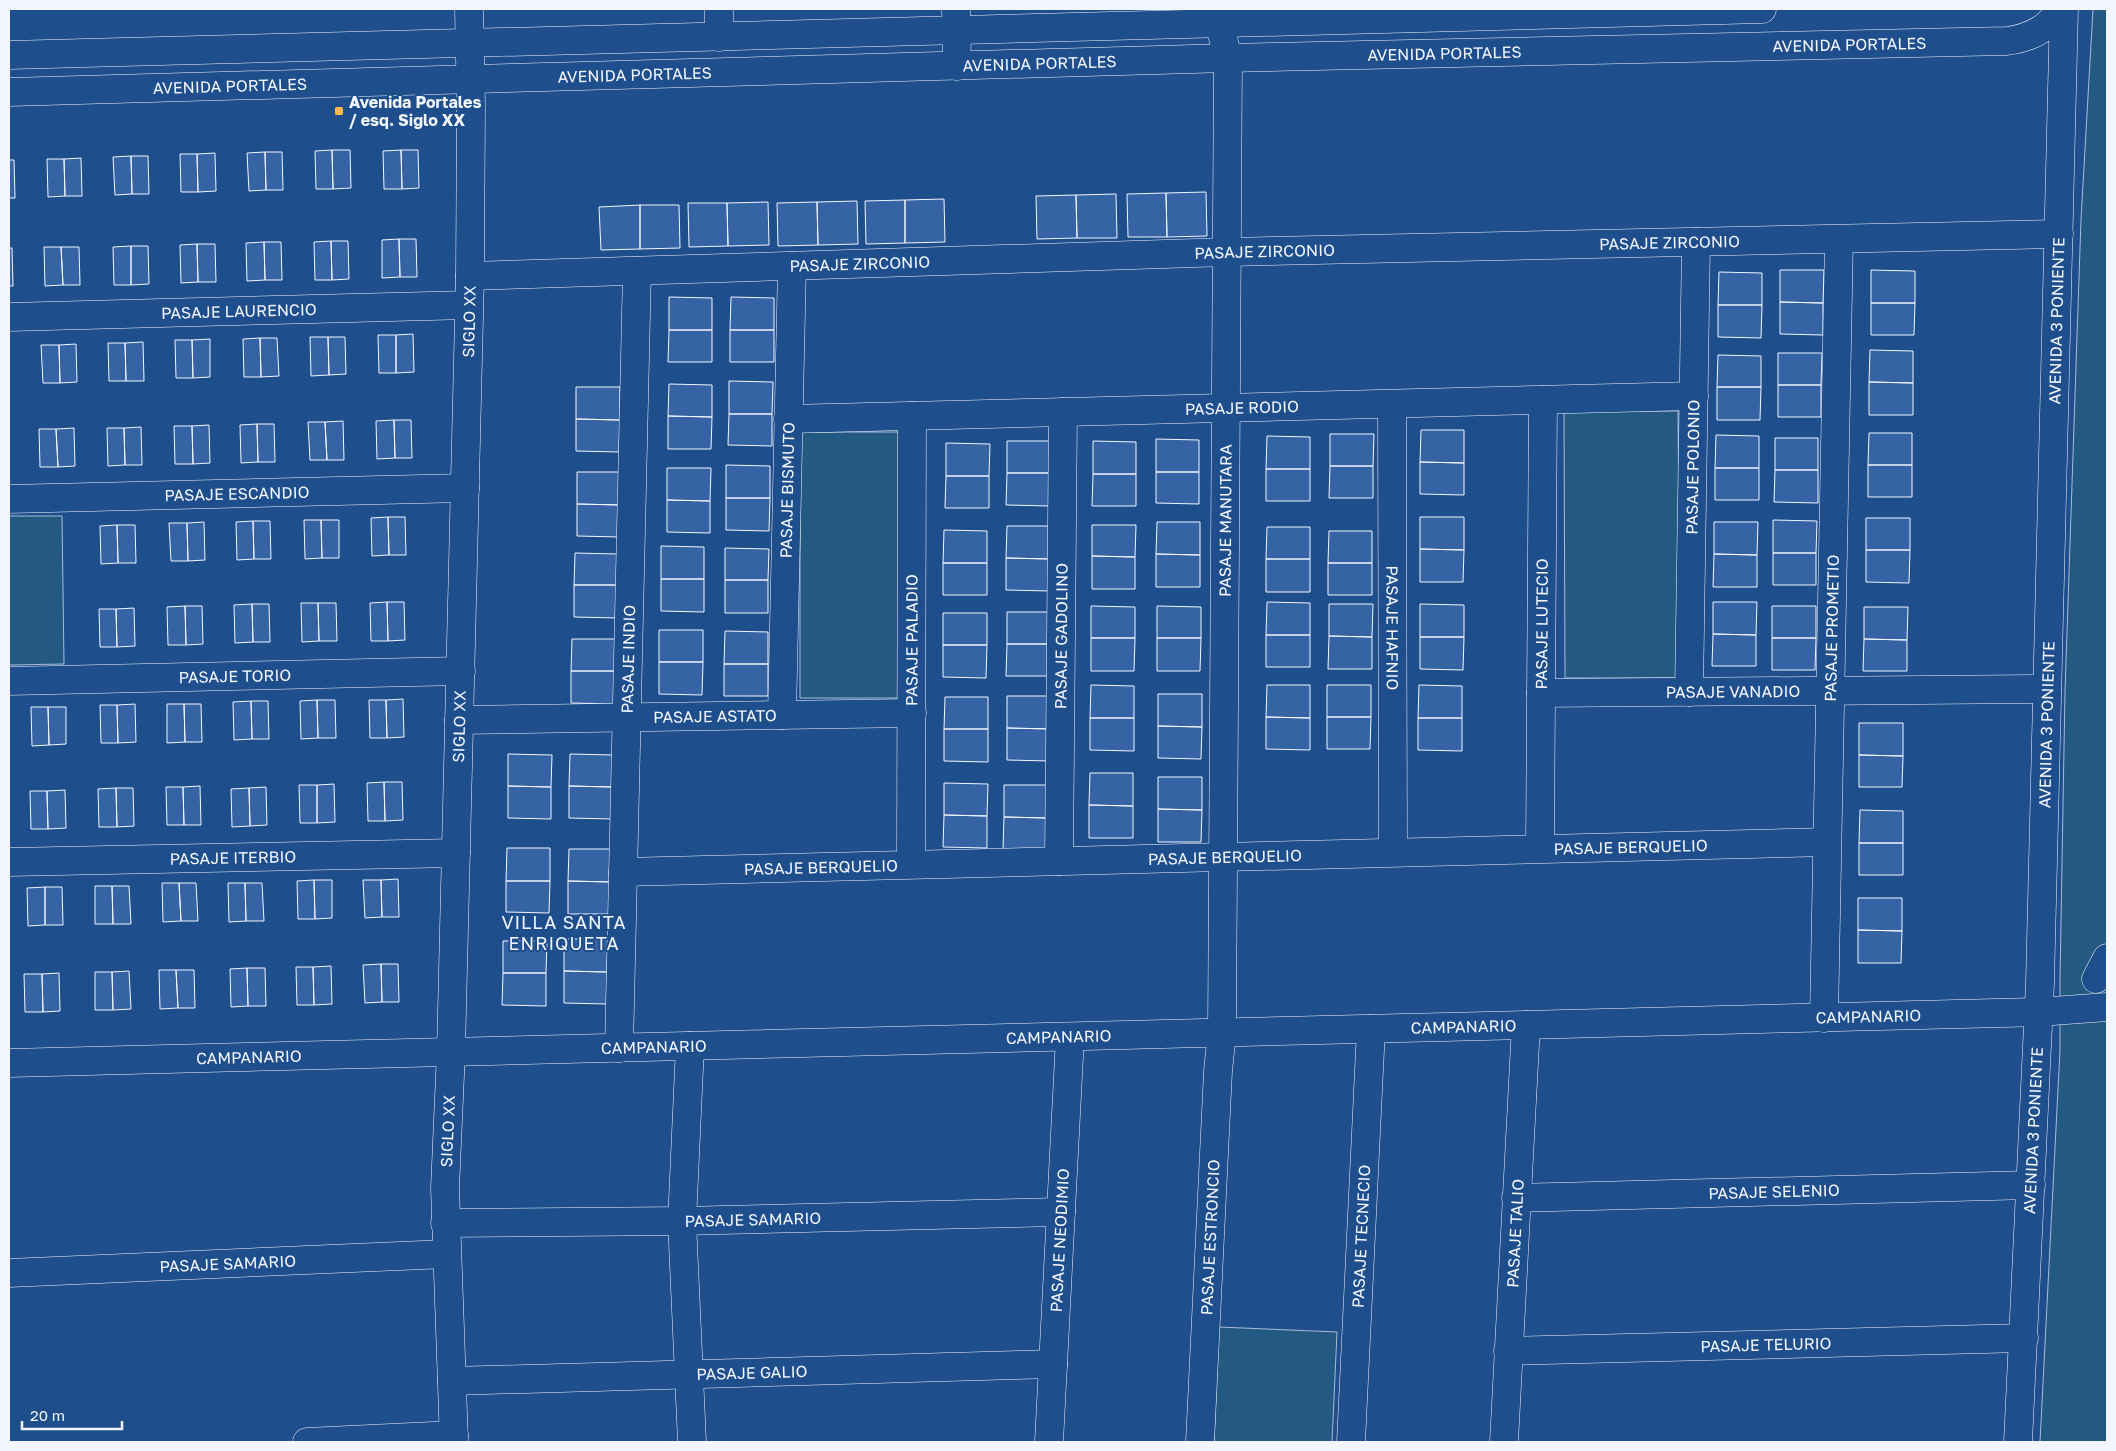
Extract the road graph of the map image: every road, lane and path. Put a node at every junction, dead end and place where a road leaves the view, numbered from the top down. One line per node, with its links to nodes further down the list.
1 (469, 9): 9 (street, SIGLO XX)
2 (719, 9): 8 (street)
3 (1762, 9): 6 (street)
4 (2060, 9): 11 (street, AVENIDA PORTALES)
5 (2064, 9): 15 (street, AVENIDA 3 PONIENTE)
6 (1219, 16): 7 (street); 11 (street, PASAJE MANUTARA)
7 (957, 20): 8 (street); 12 (street)
8 (719, 37): 9 (street)
9 (470, 43): 10 (street); 13 (street, SIGLO XX)
10 (9, 55)
11 (1228, 58): 12 (street, AVENIDA PORTALES); 18 (street, PASAJE MANUTARA)
12 (957, 66): 13 (street, AVENIDA PORTALES)
13 (471, 78): 14 (street, AVENIDA PORTALES); 21 (street, SIGLO XX)
14 (9, 92)
15 (2059, 234): 16 (street, PASAJE ZIRCONIO); 35 (street, AVENIDA 3 PONIENTE)
16 (1839, 239): 17 (street, PASAJE ZIRCONIO); 36 (street, PASAJE PROMETIO)
17 (1696, 242): 18 (street, PASAJE ZIRCONIO); 24 (street, PASAJE POLONIO)
18 (1227, 252): 19 (street, PASAJE ZIRCONIO); 27 (street, PASAJE MANUTARA)
19 (792, 266): 20 (street, PASAJE ZIRCONIO); 30 (street, PASAJE BISMUTO)
20 (637, 271): 21 (street, PASAJE ZIRCONIO); 41 (street, PASAJE INDIO)
21 (470, 276): 22 (street, SIGLO XX)
22 (469, 305): 23 (street, PASAJE LAURENCIO); 31 (street, SIGLO XX)
23 (9, 317)
24 (1694, 396): 25 (street, PASAJE RODIO); 37 (street, PASAJE POLONIO)
25 (1542, 400): 26 (street, PASAJE RODIO); 38 (street, PASAJE LUTECIO)
26 (1392, 404): 27 (street, PASAJE RODIO); 45 (street, PASAJE HAFNIO)
27 (1226, 408): 28 (street, PASAJE RODIO); 47 (street, PASAJE MANUTARA)
28 (1063, 412): 29 (street, PASAJE RODIO); 48 (street, PASAJE GADOLINO)
29 (912, 416): 30 (street, PASAJE RODIO); 39 (street, PASAJE PALADIO)
30 (788, 419): 40 (street, PASAJE BISMUTO)
31 (465, 488): 32 (street, PASAJE ESCANDIO); 33 (street, SIGLO XX)
32 (9, 499)
33 (460, 671): 34 (street, PASAJE TORIO); 42 (street, SIGLO XX)
34 (9, 681)
35 (2047, 689): 36 (street, PASAJE VANADIO); 53 (street, AVENIDA 3 PONIENTE)
36 (1830, 690): 37 (street, PASAJE VANADIO); 43 (street, PASAJE PROMETIO)
37 (1689, 692): 38 (street, PASAJE VANADIO)
38 (1541, 693): 44 (street, PASAJE LUTECIO)
39 (912, 713): 40 (street, PASAJE ASTATO); 50 (street, PASAJE PALADIO)
40 (782, 715): 41 (street, PASAJE ASTATO)
41 (626, 717): 42 (street, PASAJE ASTATO); 51 (street, PASAJE INDIO)
42 (459, 720): 46 (street, SIGLO XX)
43 (1827, 842): 44 (street, PASAJE BERQUELIO); 54 (street, PASAJE PROMETIO)
44 (1540, 848): 45 (street, PASAJE BERQUELIO)
45 (1393, 852): 47 (street, PASAJE BERQUELIO)
46 (456, 853): 49 (street, PASAJE ITERBIO); 61 (street, SIGLO XX)
47 (1223, 857): 48 (street, PASAJE BERQUELIO); 57 (street, PASAJE MANUTARA)
48 (1059, 861): 50 (street, PASAJE BERQUELIO)
49 (9, 862)
50 (911, 864): 51 (street, PASAJE BERQUELIO)
51 (623, 872): 60 (street, PASAJE INDIO)
52 (2107, 1007): 53 (street, CAMPANARIO)
53 (2039, 1012): 54 (street, CAMPANARIO); 63 (street, AVENIDA 3 PONIENTE)
54 (1824, 1018): 55 (street, CAMPANARIO)
55 (1526, 1025): 56 (street, CAMPANARIO); 64 (street, PASAJE TALIO)
56 (1370, 1029): 57 (street, CAMPANARIO); 80 (street, PASAJE TECNECIO)
57 (1222, 1032): 58 (street, CAMPANARIO); 79 (street, PASAJE ESTRONCIO)
58 (1070, 1037): 59 (street, CAMPANARIO); 65 (street, PASAJE NEODIMIO)
59 (690, 1046): 60 (street, CAMPANARIO); 66 (street)
60 (619, 1048): 61 (street, CAMPANARIO)
61 (451, 1052): 62 (street, CAMPANARIO); 67 (street, SIGLO XX)
62 (9, 1063)
63 (2030, 1185): 64 (street, PASAJE SELENIO); 70 (street, AVENIDA 3 PONIENTE)
64 (1516, 1198): 71 (street, PASAJE TALIO)
65 (1061, 1212): 66 (street, PASAJE SAMARIO); 72 (street, PASAJE NEODIMIO)
66 (682, 1221): 67 (street, PASAJE SAMARIO); 73 (street)
67 (445, 1223): 68 (street, SIGLO XX)
68 (446, 1254): 69 (street, PASAJE SAMARIO); 74 (street, SIGLO XX)
69 (9, 1273)
70 (2024, 1338): 71 (street, PASAJE TELURIO); 82 (street, AVENIDA 3 PONIENTE)
71 (1508, 1351): 81 (street, PASAJE TALIO)
72 (1053, 1364): 73 (street, PASAJE GALIO); 78 (street, PASAJE NEODIMIO)
73 (689, 1374): 74 (street, PASAJE GALIO); 77 (street)
74 (452, 1381): 75 (street, SIGLO XX)
75 (454, 1439): 76 (street)
76 (307, 1442)
77 (692, 1442)
78 (1049, 1442)
79 (1200, 1442)
80 (1351, 1442)
81 (1504, 1442)
82 (2018, 1442)

